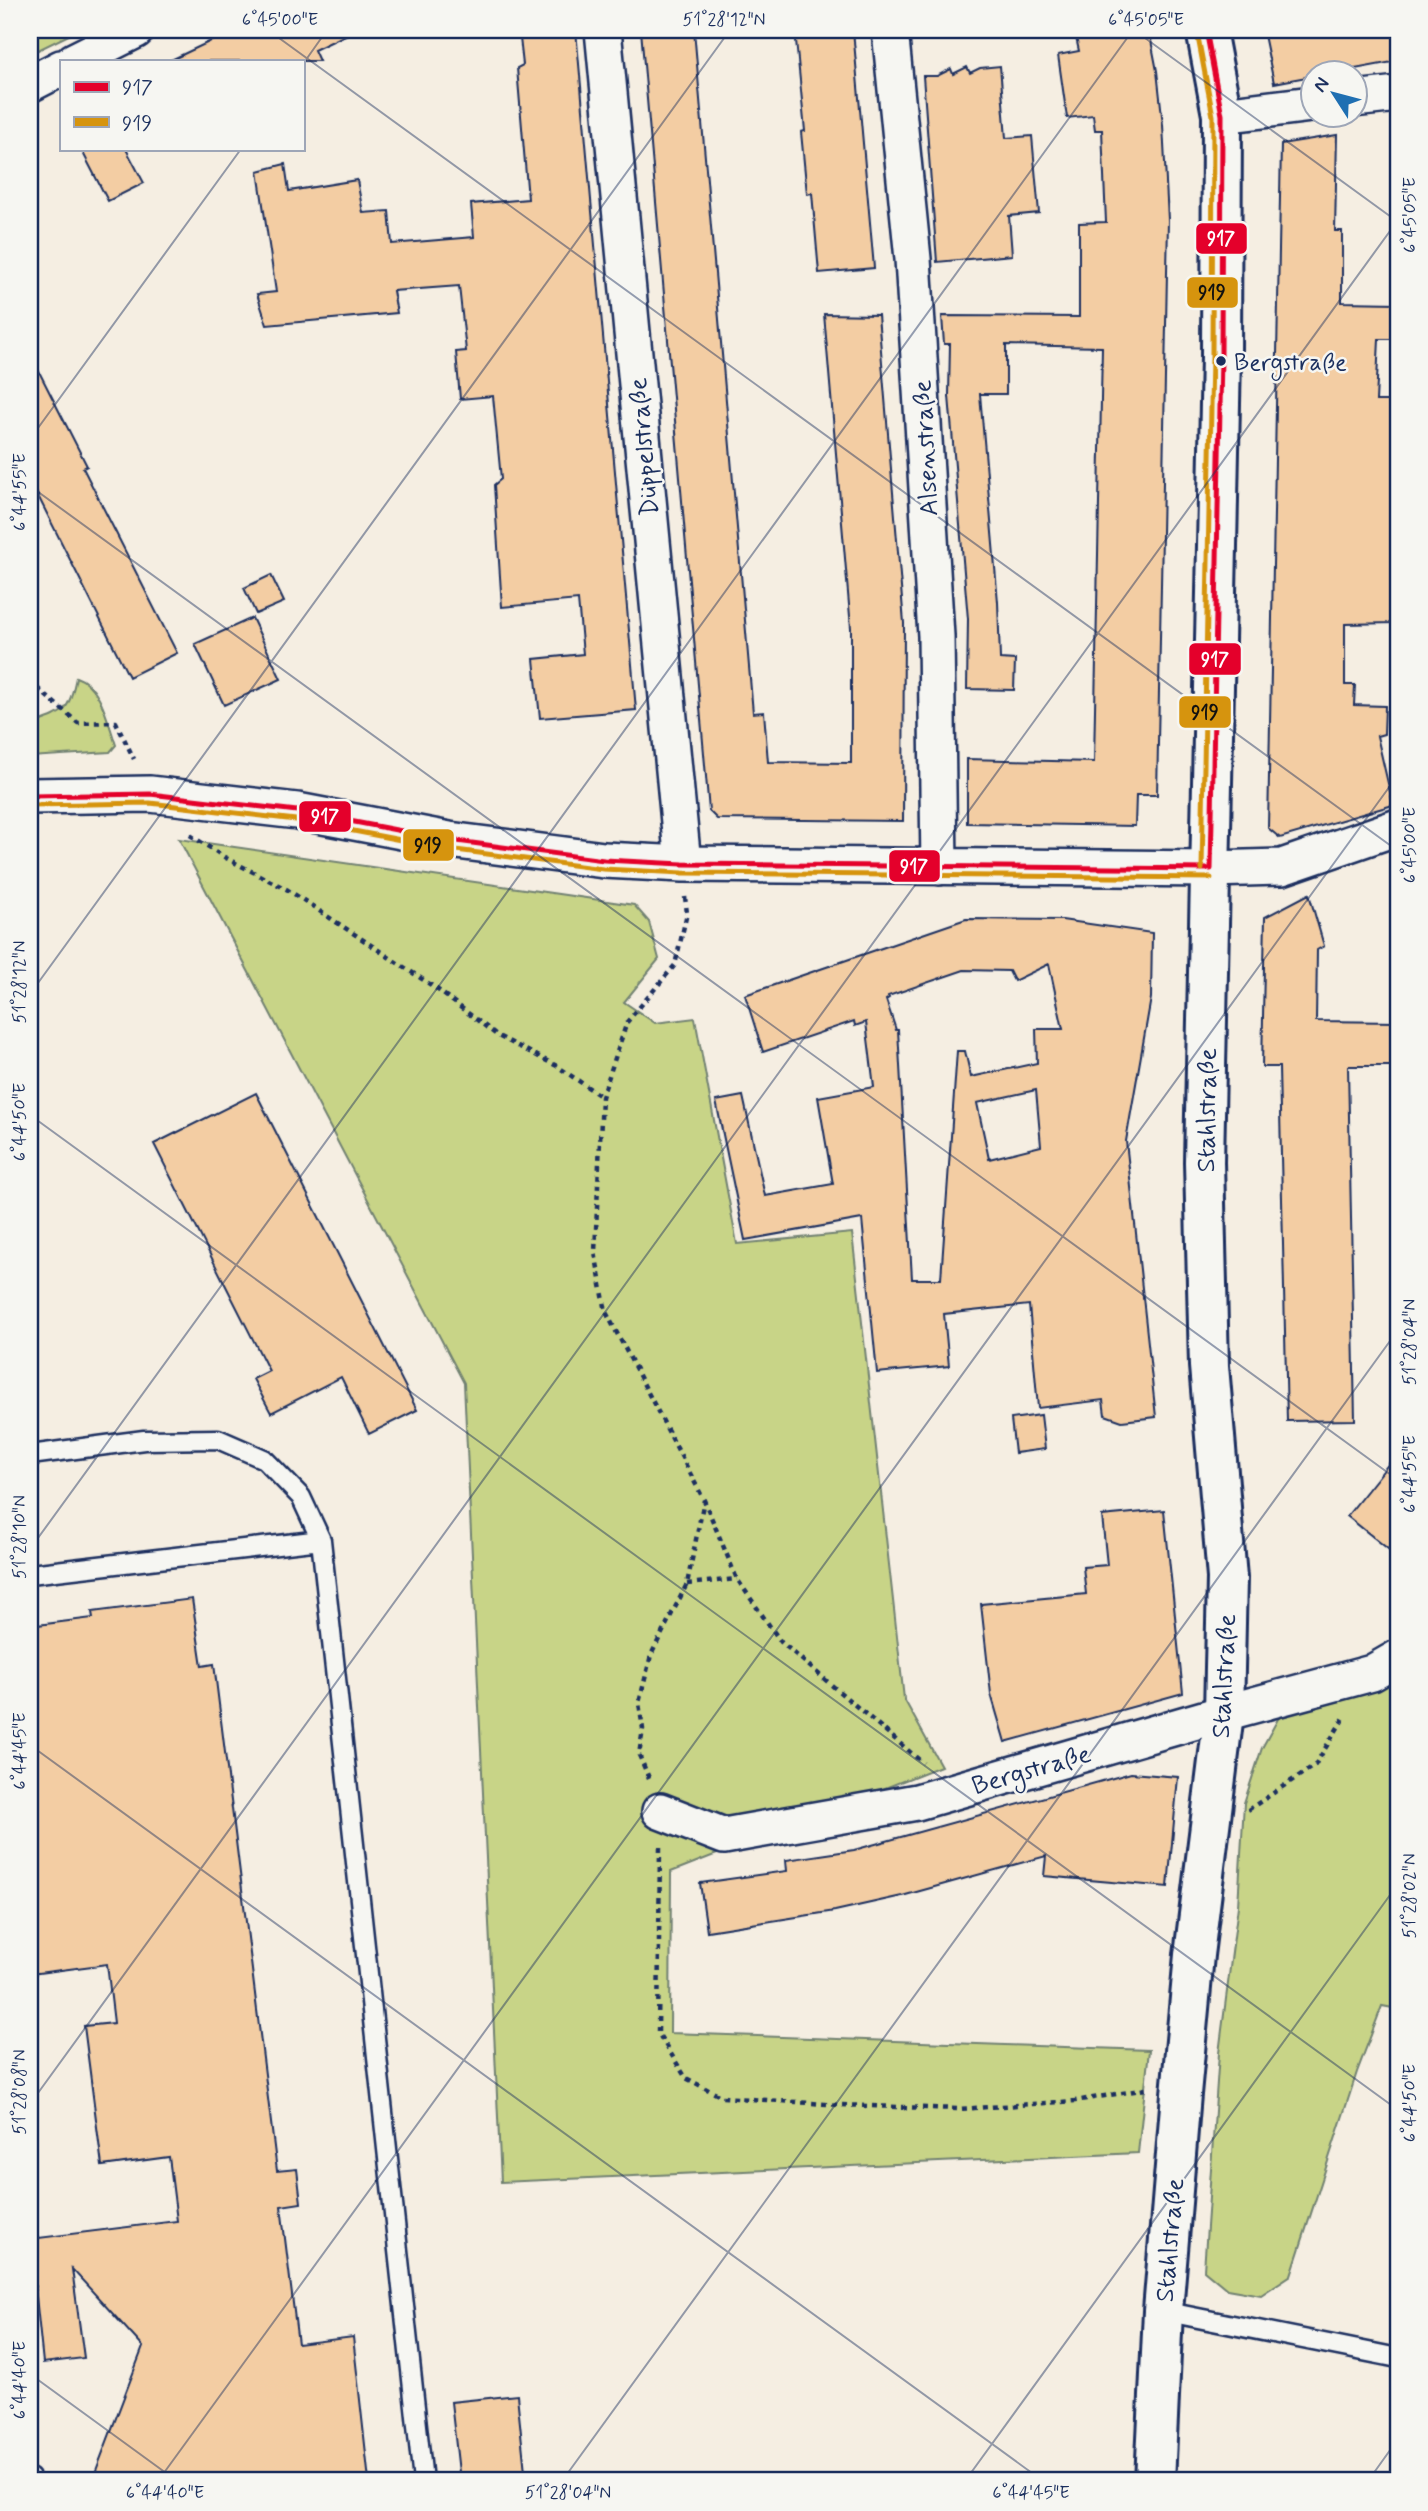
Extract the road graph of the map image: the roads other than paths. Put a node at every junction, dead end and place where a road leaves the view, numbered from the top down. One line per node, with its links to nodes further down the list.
1 (136, 30): 5 (street)
2 (603, 30): 14 (street, Düppelstraße)
3 (890, 30): 15 (street, Alsenstraße)
4 (1206, 30): 11 (street, Stahlstraße)
5 (76, 60)
6 (60, 69): 7 (street)
7 (30, 84)
8 (1398, 94): 9 (street)
9 (1368, 97)
10 (1298, 106): 11 (street)
11 (1222, 115): 16 (street, Stahlstraße)
12 (30, 796): 14 (street)
13 (1398, 827): 16 (street)
14 (683, 864): 15 (street)
15 (939, 867): 16 (street)
16 (1211, 869): 21 (street, Stahlstraße)
17 (30, 1455): 18 (lane)
18 (321, 1540): 19 (lane); 25 (lane)
19 (30, 1574)
20 (1385, 1665): 21 (street, Bergstraße)
21 (1224, 1713): 22 (street, Bergstraße); 23 (street, Stahlstraße)
22 (660, 1811)
23 (1163, 2311): 24 (lane); 26 (street, Stahlstraße)
24 (1398, 2358)
25 (423, 2481)
26 (1155, 2481)

